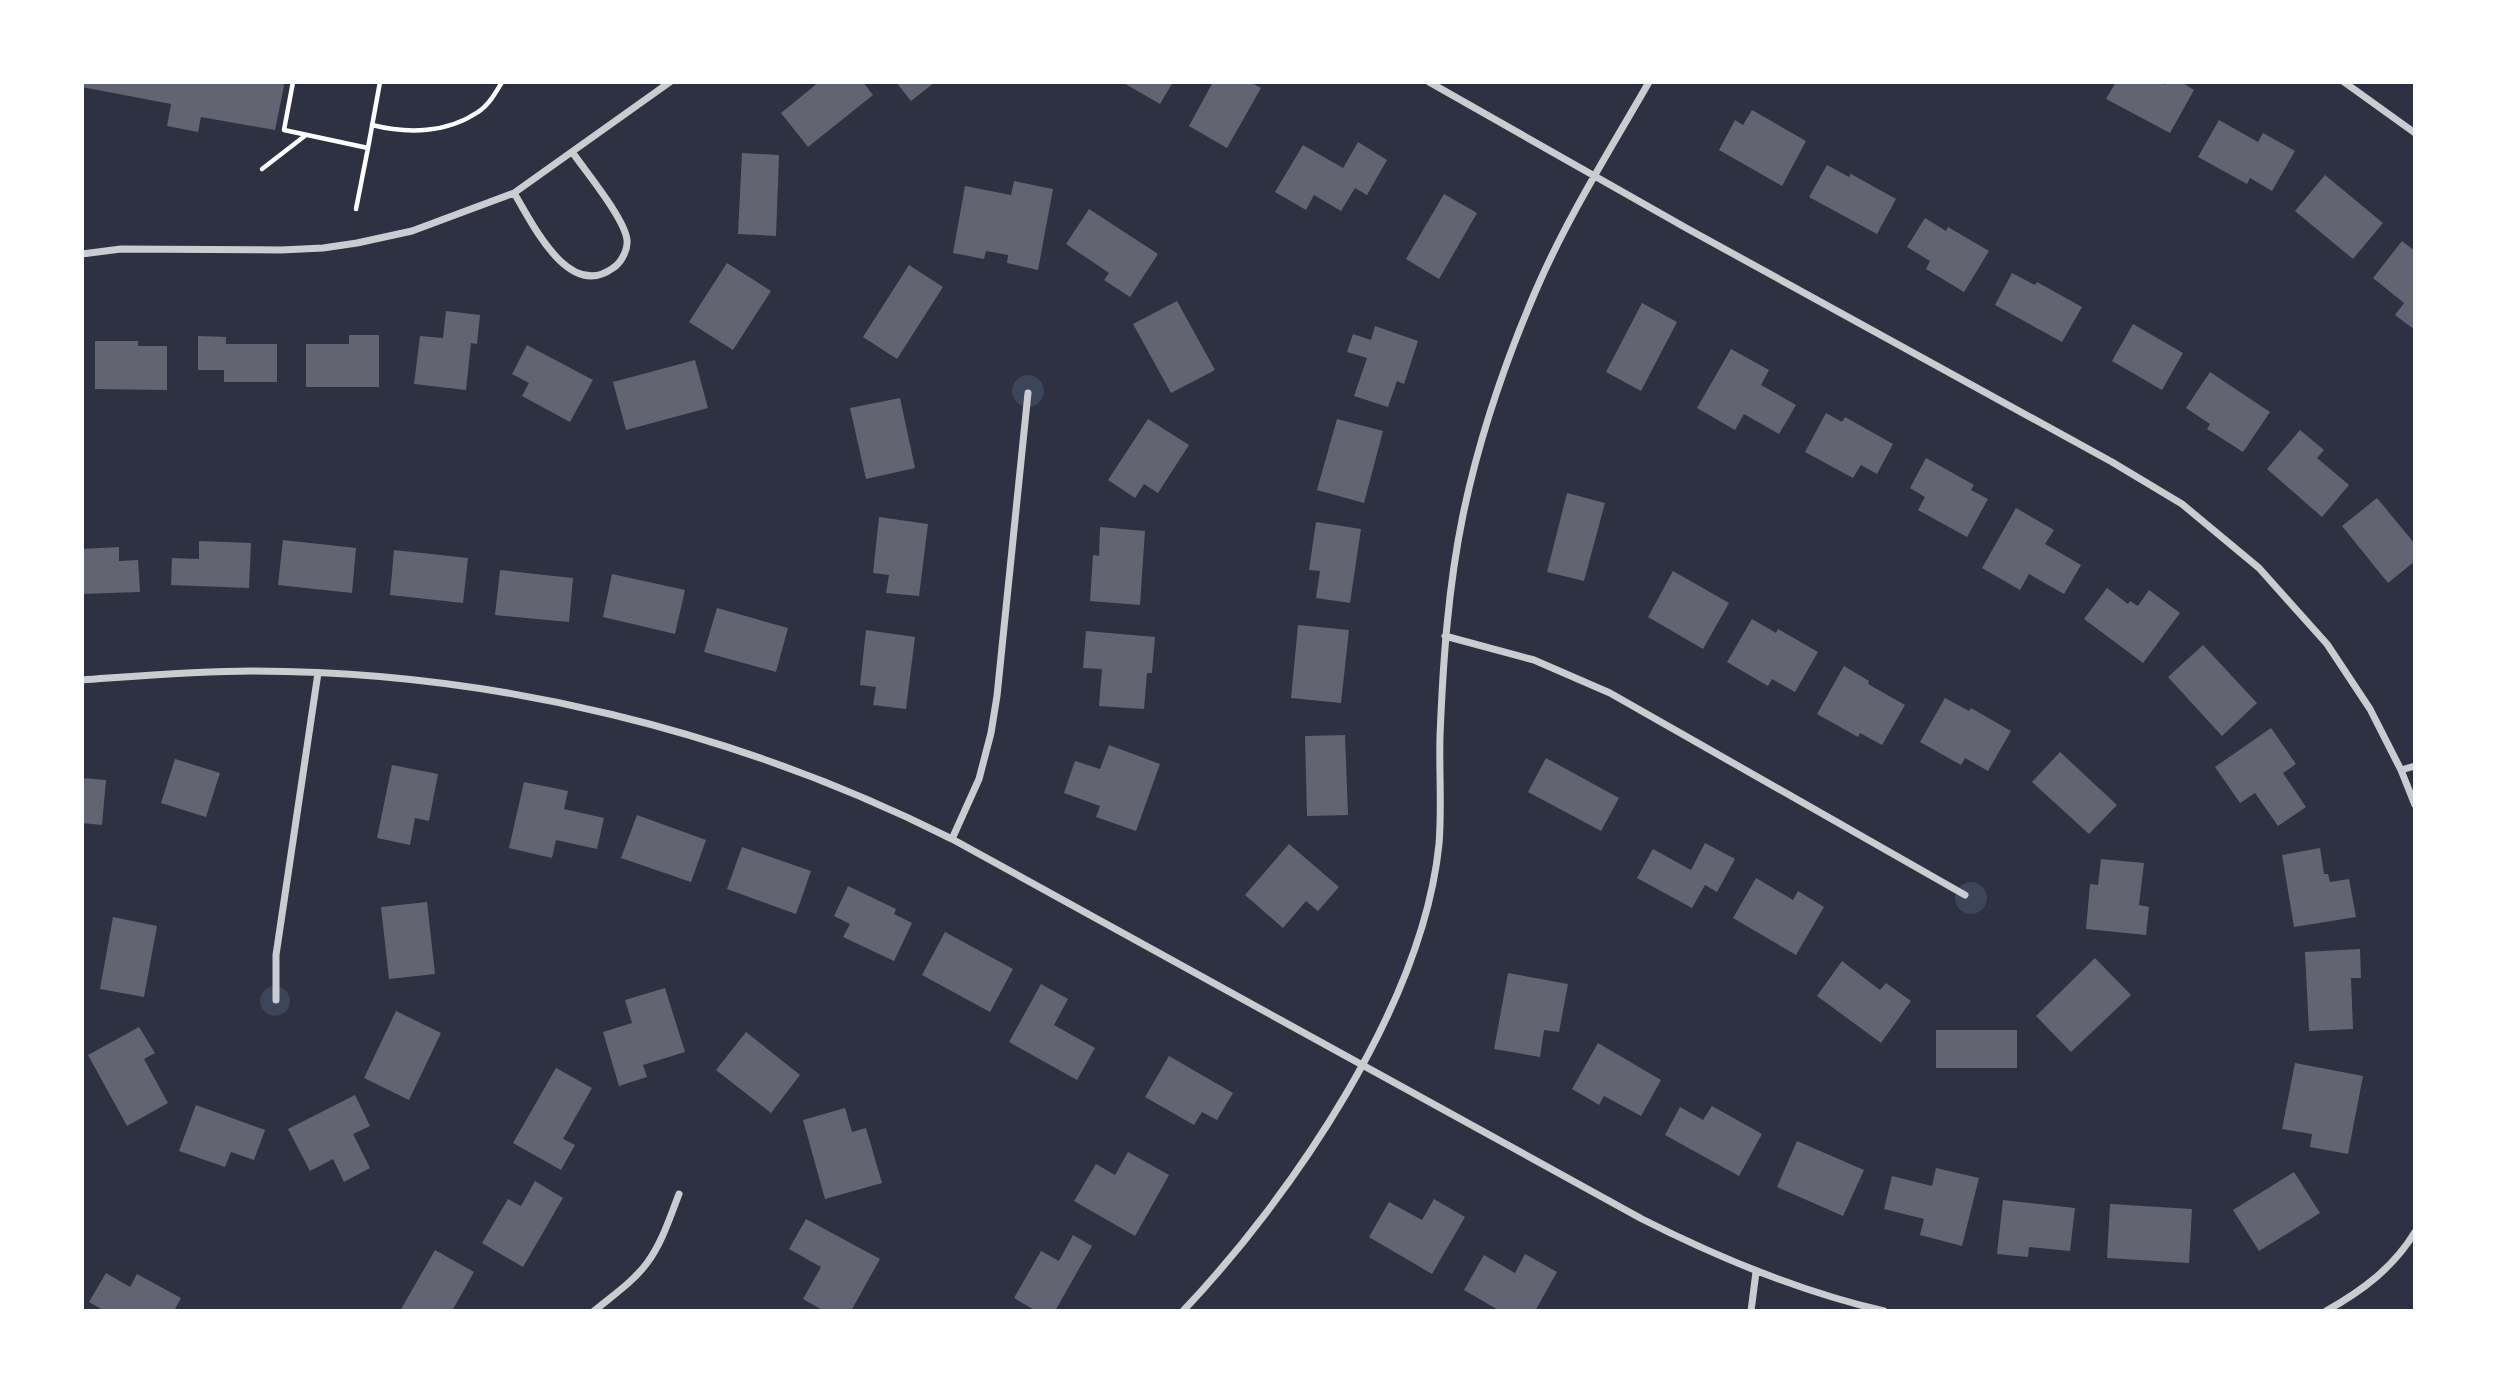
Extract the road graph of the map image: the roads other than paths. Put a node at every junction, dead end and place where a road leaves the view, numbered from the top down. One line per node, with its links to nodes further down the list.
1 (670, 82): 6 (street)
2 (1429, 82): 7 (street)
3 (1648, 82): 7 (street)
4 (2344, 82): 5 (street)
5 (2415, 133)
6 (573, 153): 8 (street); 8 (street)
7 (1596, 176): 11 (street); 15 (street)
8 (514, 193): 9 (street)
9 (82, 254)
10 (1028, 393): 17 (street)
11 (1445, 636): 18 (street); 20 (street)
12 (318, 673): 13 (street); 17 (street); 19 (street)
13 (82, 680)
14 (2415, 766): 15 (street)
15 (2401, 770): 16 (street)
16 (2415, 805)
17 (952, 839): 20 (street)
18 (1965, 895)
19 (276, 1000)
20 (1361, 1064): 23 (street); 25 (street)
21 (679, 1194): 24 (street)
22 (2415, 1233): 28 (street)
23 (1756, 1272): 26 (street); 27 (street)
24 (594, 1311)
25 (1182, 1311)
26 (1751, 1311)
27 (1884, 1311)
28 (2326, 1311)

